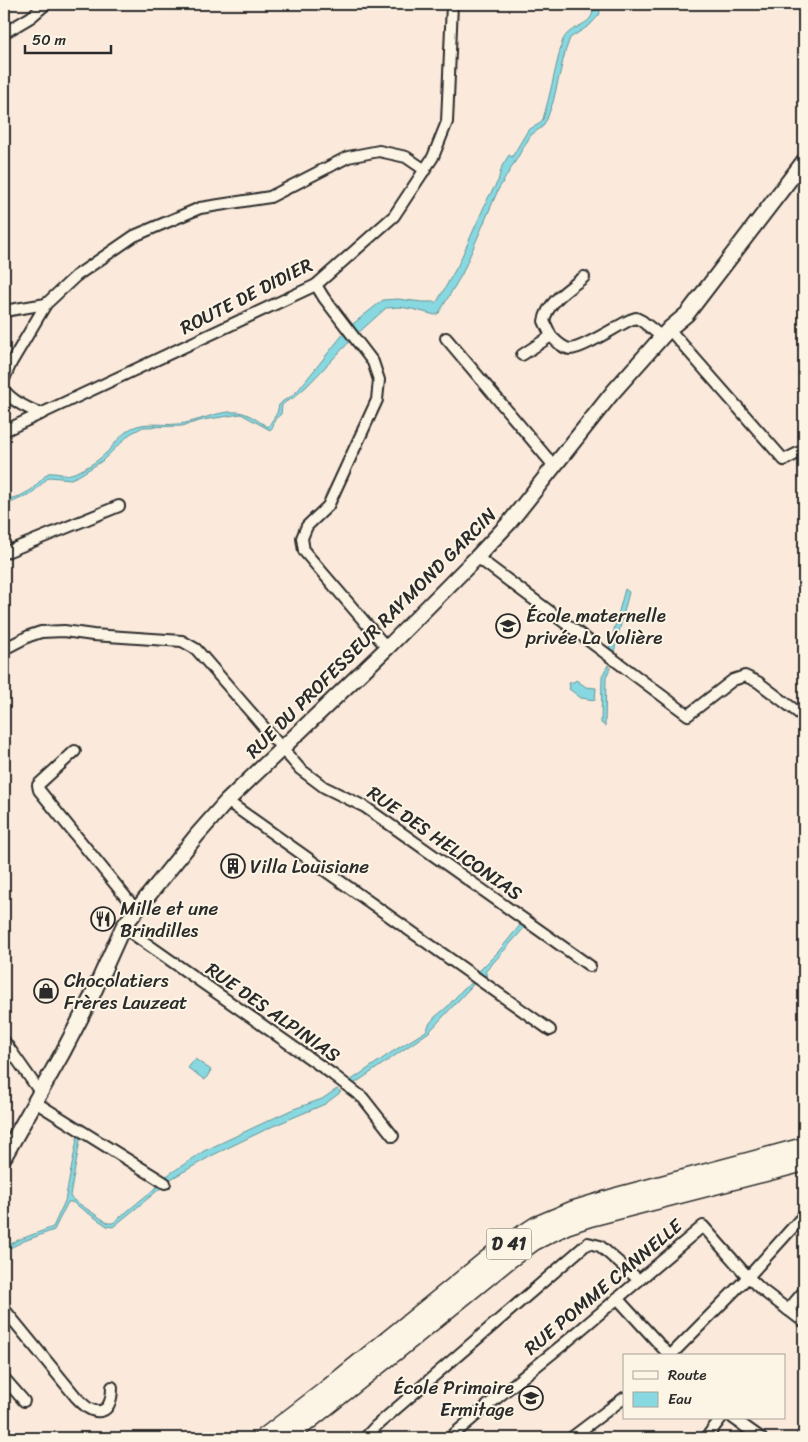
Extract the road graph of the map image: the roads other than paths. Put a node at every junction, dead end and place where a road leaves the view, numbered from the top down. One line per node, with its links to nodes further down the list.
1 (46, 4): 3 (street)
2 (452, 4): 5 (street, ROUTE DE DIDIER)
3 (4, 33)
4 (804, 161): 10 (street, RUE DU PROFESSEUR RAYMOND GARCIN)
5 (424, 170): 7 (street, ROUTE DE DIDIER); 8 (street)
6 (584, 277): 11 (street)
7 (316, 285): 16 (street, ROUTE DE DIDIER); 23 (street)
8 (46, 304): 9 (street); 14 (street)
9 (4, 311)
10 (665, 333): 11 (street); 18 (street); 19 (street, RUE DU PROFESSEUR RAYMOND GARCIN)
11 (551, 336): 13 (street)
12 (446, 338): 19 (street)
13 (522, 355)
14 (4, 379)
15 (4, 390): 16 (street)
16 (41, 414): 17 (street, ROUTE DE DIDIER)
17 (5, 429)
18 (804, 450)
19 (554, 466): 22 (street, RUE DU PROFESSEUR RAYMOND GARCIN)
20 (119, 506): 21 (street)
21 (4, 553)
22 (477, 557): 23 (street, RUE DU PROFESSEUR RAYMOND GARCIN); 25 (street)
23 (387, 648): 26 (street, RUE DU PROFESSEUR RAYMOND GARCIN)
24 (4, 649): 26 (street, RUE DES HELICONIAS)
25 (804, 717)
26 (281, 749): 28 (street, RUE DU PROFESSEUR RAYMOND GARCIN); 31 (street, RUE DES HELICONIAS)
27 (75, 751): 29 (street)
28 (227, 801): 29 (street, RUE DU PROFESSEUR RAYMOND GARCIN); 32 (street)
29 (137, 911): 30 (street, RUE DU PROFESSEUR RAYMOND GARCIN)
30 (123, 928): 34 (street, RUE DU PROFESSEUR RAYMOND GARCIN); 35 (street, RUE DES ALPINIAS)
31 (590, 966)
32 (550, 1030)
33 (4, 1041): 34 (street)
34 (38, 1097): 37 (street, RUE DU PROFESSEUR RAYMOND GARCIN); 39 (street)
35 (393, 1136)
36 (804, 1147): 56 (highway, D 41)
37 (4, 1157)
38 (804, 1162): 57 (highway, D 41)
39 (165, 1183)
40 (804, 1215): 41 (street)
41 (748, 1276): 42 (street, RUE POMME CANNELLE); 46 (street); 49 (street)
42 (639, 1280): 44 (street, RUE POMME CANNELLE); 58 (street)
43 (804, 1291): 46 (street)
44 (617, 1298): 48 (street); 59 (street, RUE POMME CANNELLE)
45 (4, 1309): 51 (street)
46 (788, 1310): 47 (street)
47 (804, 1322)
48 (668, 1354)
49 (672, 1354)
50 (4, 1378): 53 (street)
51 (112, 1387)
52 (623, 1399): 60 (street)
53 (24, 1401)
54 (720, 1420): 61 (street)
55 (736, 1420): 62 (street)
56 (264, 1438)
57 (286, 1438)
58 (365, 1438)
59 (452, 1438)
60 (571, 1438)
61 (706, 1438)
62 (761, 1438)

